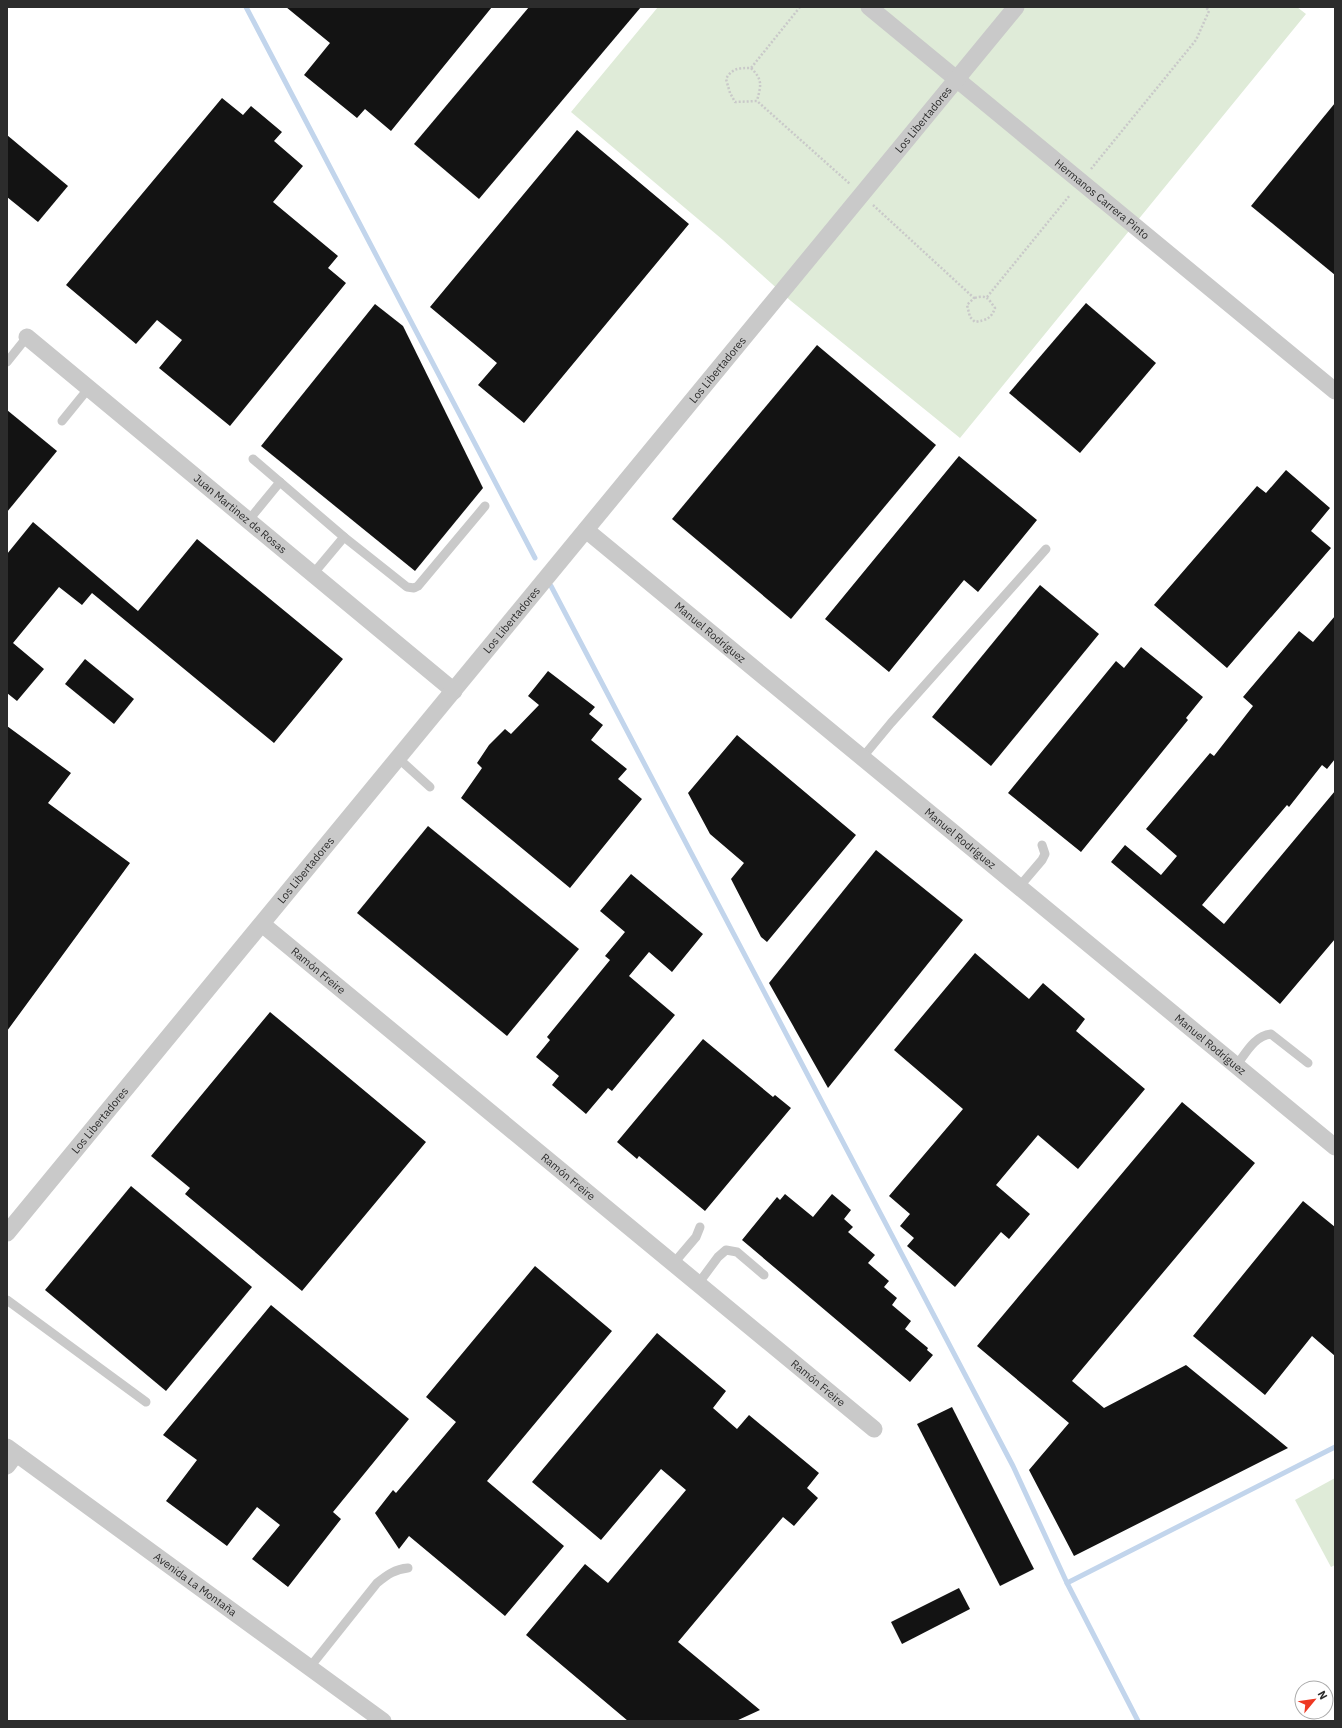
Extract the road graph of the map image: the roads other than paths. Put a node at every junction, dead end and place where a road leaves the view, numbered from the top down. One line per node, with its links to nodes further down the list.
1 (868, 7): 3 (street, Hermanos Carrera Pinto)
2 (1016, 7): 3 (street, Los Libertadores)
3 (957, 79): 7 (street, Hermanos Carrera Pinto); 13 (street, Los Libertadores)
4 (27, 337): 5 (lane); 6 (street, Juan Martinez de Rosas)
5 (7, 362)
6 (88, 389): 8 (lane); 12 (street, Juan Martinez de Rosas)
7 (1335, 391)
8 (62, 421)
9 (253, 459): 10 (lane)
10 (280, 482): 12 (lane); 14 (lane)
11 (485, 506): 14 (lane)
12 (248, 521): 16 (street, Juan Martinez de Rosas)
13 (586, 530): 17 (street, Los Libertadores); 19 (street, Manuel Rodríguez)
14 (344, 537): 16 (lane)
15 (1046, 549): 19 (lane)
16 (313, 574): 17 (street, Juan Martinez de Rosas)
17 (454, 690): 18 (street, Los Libertadores)
18 (398, 758): 20 (lane); 23 (street, Los Libertadores)
19 (862, 758): 22 (street, Manuel Rodríguez)
20 (430, 787)
21 (1042, 845): 22 (lane)
22 (1019, 887): 25 (street, Manuel Rodríguez)
23 (262, 924): 28 (street, Los Libertadores); 29 (street, Ramón Freire)
24 (1308, 1064): 25 (lane)
25 (1236, 1066): 26 (street, Manuel Rodríguez)
26 (1335, 1148)
27 (700, 1227): 29 (lane)
28 (7, 1233)
29 (673, 1264): 31 (street, Ramón Freire)
30 (764, 1275): 31 (lane)
31 (698, 1284): 34 (street, Ramón Freire)
32 (7, 1300): 33 (lane)
33 (146, 1402)
34 (874, 1429)
35 (10, 1456): 37 (street, Avenida La Montaña)
36 (408, 1568): 37 (lane)
37 (310, 1667): 38 (street, Avenida La Montaña)
38 (383, 1721)

